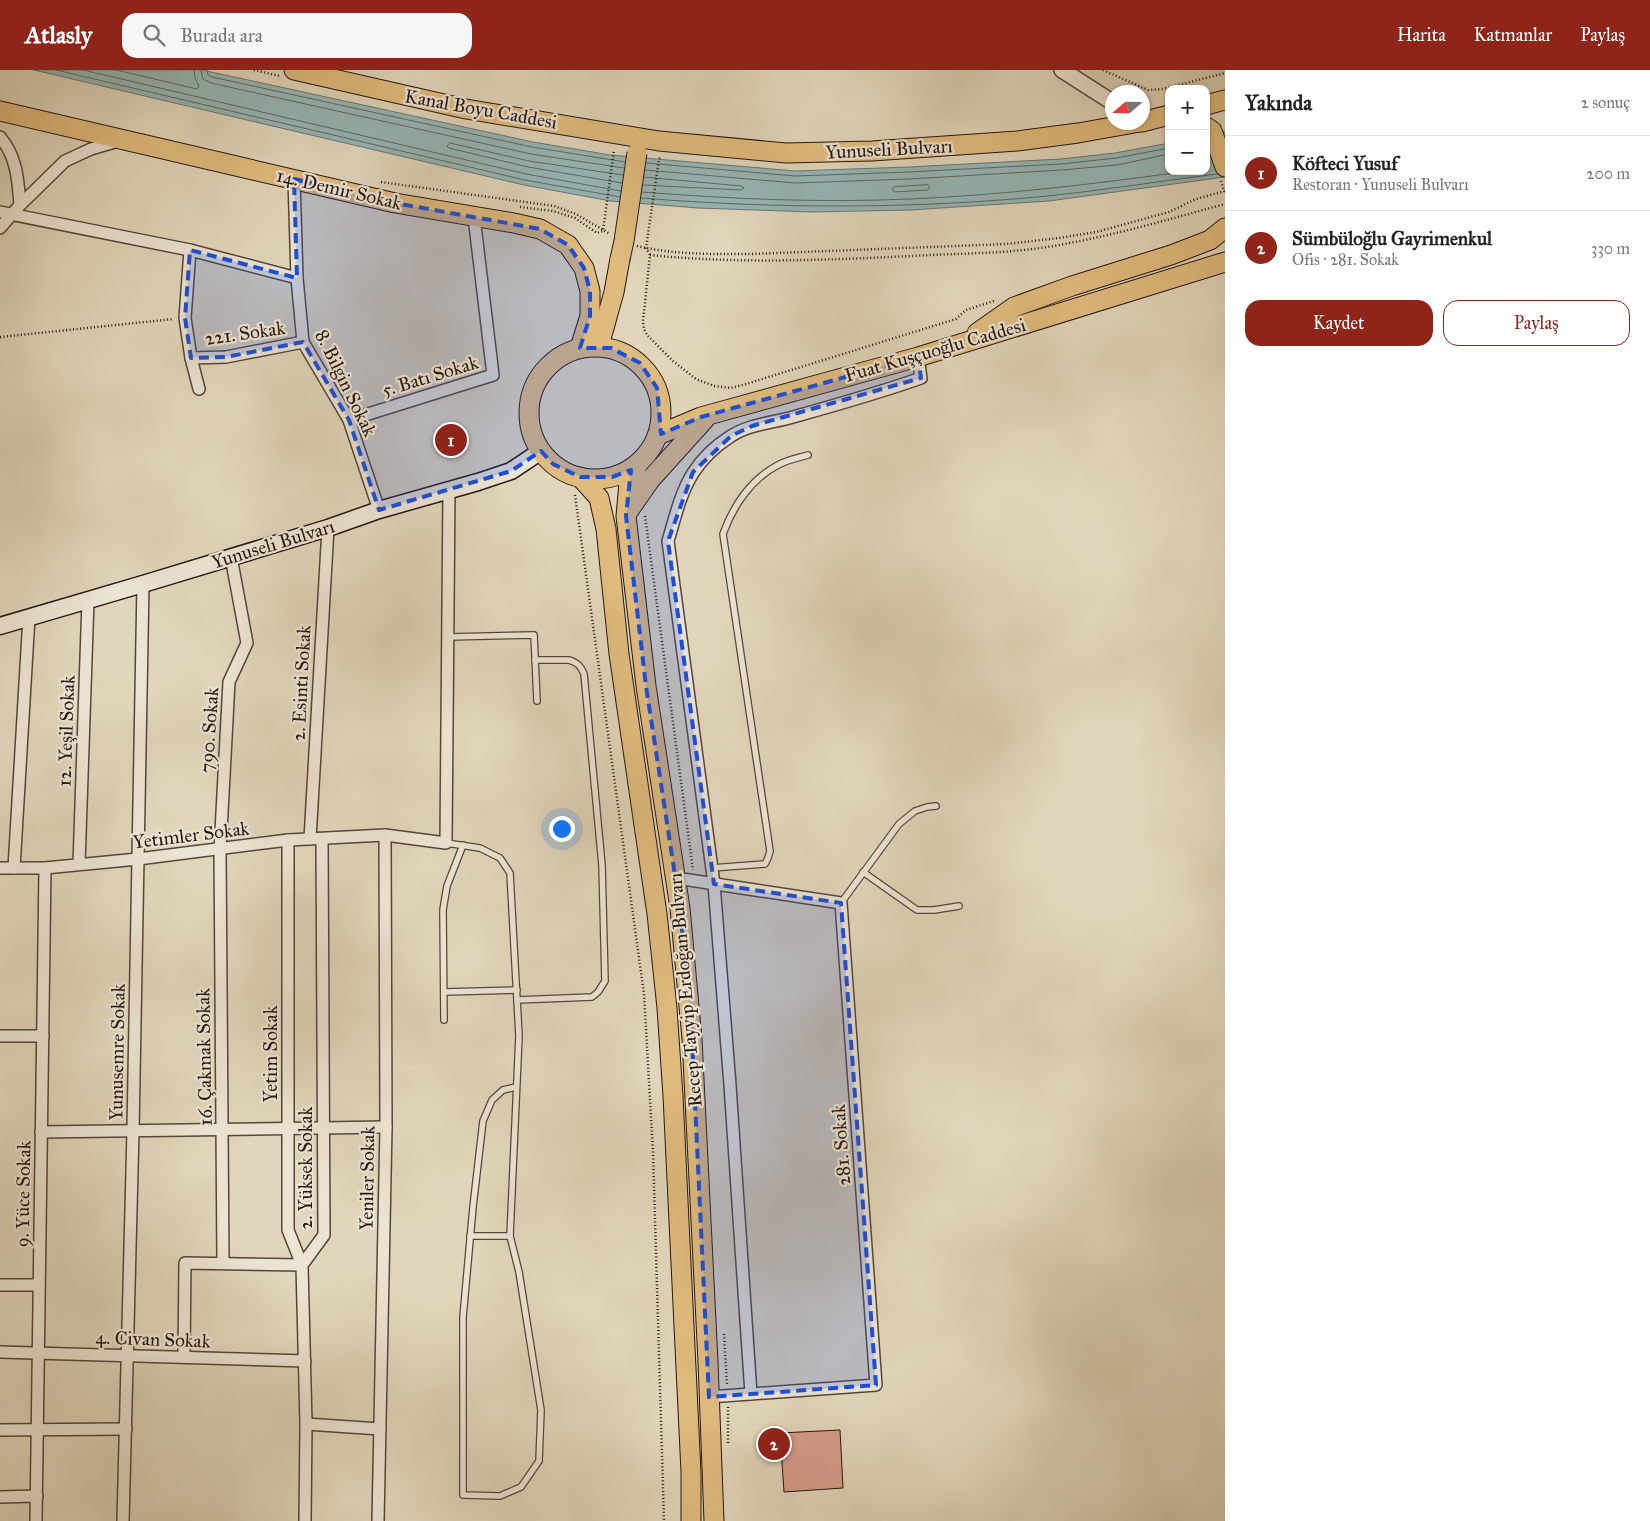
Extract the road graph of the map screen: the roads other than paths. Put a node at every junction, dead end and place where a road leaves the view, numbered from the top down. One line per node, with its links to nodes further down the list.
1 (294, 70): 13 (main road, Kanal Boyu Caddesi)
2 (1062, 70): 3 (street)
3 (1105, 98)
4 (1225, 100): 5 (main road)
5 (1210, 104)
6 (0, 111): 12 (main road, 14. Demir Sokak)
7 (1165, 116): 8 (main road, Yunuseli Bulvarı)
8 (1150, 120)
9 (1105, 129): 13 (main road, Yunuseli Bulvarı)
10 (1209, 130): 14 (main road)
11 (0, 137): 16 (street)
12 (122, 139): 15 (main road, 14. Demir Sokak); 16 (street)
13 (638, 145): 27 (main road, bridge)
14 (1225, 167)
15 (294, 178): 19 (main road, 14. Demir Sokak); 24 (street, 8. Bilgin Sokak)
16 (20, 205): 18 (street)
17 (0, 212): 18 (street)
18 (12, 214): 20 (street); 22 (street)
19 (474, 217): 28 (main road, 14. Demir Sokak); 33 (street, 5. Batı Sokak)
20 (0, 228)
21 (1225, 228): 26 (main road)
22 (190, 250): 24 (street); 30 (street)
23 (1219, 264): 26 (main road, Fuat Kuşçuoğlu Caddesi)
24 (298, 278): 25 (street, 8. Bilgin Sokak)
25 (302, 342): 30 (street, 221. Sokak); 33 (street, 8. Bilgin Sokak)
26 (964, 343): 29 (main road, Fuat Kuşçuoğlu Caddesi)
27 (599, 346): 28 (main road); 34 (main road)
28 (580, 348): 35 (main road)
29 (918, 357): 32 (main road, Fuat Kuşçuoğlu Caddesi); 64 (street)
30 (191, 358): 31 (street)
31 (199, 389)
32 (709, 415): 34 (main road, Fuat Kuşçuoğlu Caddesi); 41 (main road)
33 (349, 420): 40 (street, 8. Bilgin Sokak)
34 (658, 435): 37 (main road)
35 (541, 452): 38 (main road); 39 (main road, Yunuseli Bulvarı)
36 (808, 455): 64 (lane)
37 (638, 464): 38 (main road); 41 (main road, Recep Tayyip Erdoğan Bulvarı)
38 (577, 484): 108 (main road, Recep Tayyip Erdoğan Bulvarı)
39 (449, 490): 40 (main road, Yunuseli Bulvarı); 48 (street)
40 (379, 510): 42 (main road, Yunuseli Bulvarı)
41 (626, 514): 66 (main road, Recep Tayyip Erdoğan Bulvarı)
42 (328, 528): 43 (main road, Yunuseli Bulvarı); 53 (street, 2. Esinti Sokak)
43 (231, 557): 44 (main road, Yunuseli Bulvarı); 58 (street, 790. Sokak)
44 (143, 584): 45 (main road, Yunuseli Bulvarı); 59 (street, Yunusemre Sokak)
45 (88, 600): 46 (main road, Yunuseli Bulvarı); 60 (street, 12. Yeşil Sokak)
46 (29, 617): 47 (main road, Yunuseli Bulvarı); 62 (street)
47 (0, 626)
48 (448, 638): 49 (lane); 56 (street)
49 (535, 660): 50 (lane); 72 (lane)
50 (537, 701)
51 (936, 806): 65 (lane)
52 (385, 835): 54 (street, Yetimler Sokak); 56 (street, Yetimler Sokak); 77 (street, Yeniler Sokak)
53 (310, 839): 54 (street, Yetimler Sokak); 55 (street, Yetimler Sokak)
54 (322, 839): 79 (street, 2. Yüksek Sokak)
55 (288, 840): 58 (street, Yetimler Sokak); 78 (street, Yetim Sokak)
56 (446, 843): 57 (lane)
57 (463, 845): 70 (lane); 71 (lane)
58 (220, 850): 59 (street, Yetimler Sokak); 80 (street, 16. Çakmak Sokak)
59 (138, 859): 60 (street, Yetimler Sokak); 81 (street, Yunusemre Sokak)
60 (79, 864): 63 (street, Yetimler Sokak)
61 (0, 868): 62 (street, Yetimler Sokak)
62 (14, 868): 63 (street, Yetimler Sokak)
63 (45, 868): 75 (street, 9. Yüce Sokak)
64 (712, 868): 67 (street)
65 (863, 872): 68 (lane); 69 (lane)
66 (676, 878): 67 (street); 95 (main road, Recep Tayyip Erdoğan Bulvarı)
67 (714, 884): 68 (street); 94 (street)
68 (841, 903): 94 (street, 281. Sokak)
69 (958, 906)
70 (517, 990): 71 (lane); 72 (lane)
71 (444, 992): 73 (lane)
72 (517, 1000): 76 (lane)
73 (444, 1020)
74 (0, 1036): 75 (street)
75 (43, 1036): 82 (street, 9. Yüce Sokak)
76 (516, 1087): 83 (lane); 84 (lane)
77 (386, 1127): 79 (street); 99 (street, Yeniler Sokak)
78 (288, 1128): 79 (street); 80 (street); 86 (street, Yetim Sokak)
79 (323, 1128): 86 (street, 2. Yüksek Sokak)
80 (222, 1130): 81 (street); 85 (street, 16. Çakmak Sokak)
81 (133, 1131): 82 (street); 91 (street, Yunusemre Sokak)
82 (41, 1132): 88 (street, 9. Yüce Sokak)
83 (470, 1236): 84 (lane); 84 (lane)
84 (510, 1236)
85 (223, 1263): 86 (street); 92 (street)
86 (302, 1265): 93 (street)
87 (0, 1285): 88 (street)
88 (39, 1285): 90 (street, 9. Yüce Sokak)
89 (0, 1352): 90 (street, 4. Civan Sokak)
90 (39, 1353): 91 (street, 4. Civan Sokak); 97 (street, 9. Yüce Sokak)
91 (127, 1355): 92 (street, 4. Civan Sokak); 98 (street, Yunusemre Sokak)
92 (184, 1357): 93 (street, 4. Civan Sokak)
93 (305, 1361): 96 (street)
94 (751, 1394): 95 (street, 281. Sokak)
95 (709, 1397): 103 (main road, Recep Tayyip Erdoğan Bulvarı)
96 (306, 1424): 99 (street); 106 (street)
97 (37, 1429): 98 (street); 100 (street); 101 (street, 9. Yüce Sokak)
98 (126, 1429): 105 (street, Yunusemre Sokak)
99 (380, 1429): 107 (street, Yeniler Sokak)
100 (0, 1430)
101 (37, 1496): 102 (street); 104 (street, 9. Yüce Sokak)
102 (0, 1497)
103 (715, 1518)
104 (36, 1521)
105 (123, 1521)
106 (305, 1521)
107 (378, 1521)
108 (691, 1521)

